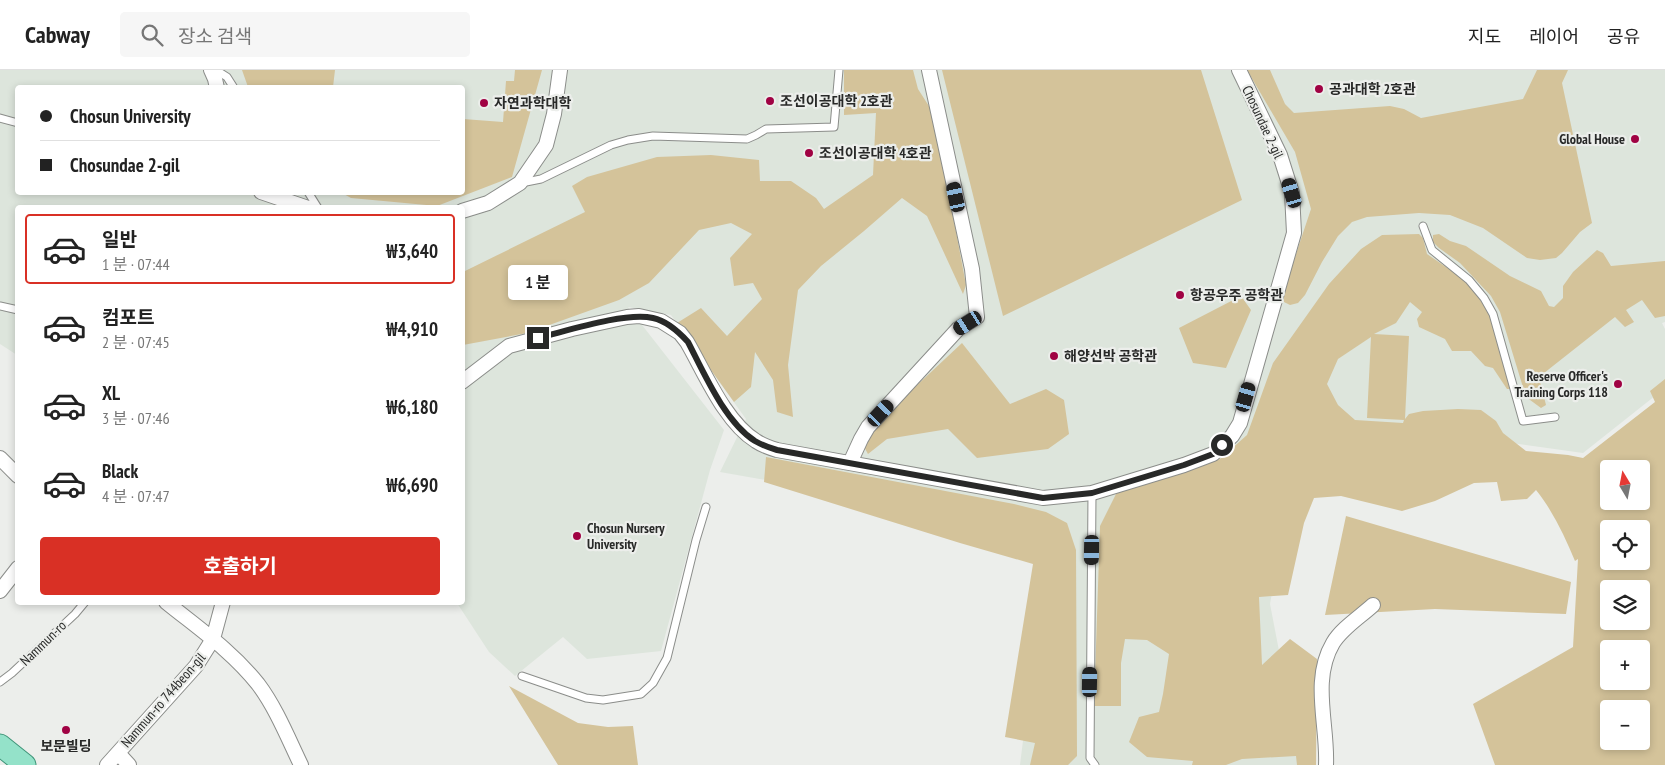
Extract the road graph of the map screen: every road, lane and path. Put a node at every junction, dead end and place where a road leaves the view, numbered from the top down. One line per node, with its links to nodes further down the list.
1 (211, 70): 7 (street)
2 (216, 70): 8 (lane)
3 (560, 70): 11 (street)
4 (839, 70): 11 (lane)
5 (929, 70): 21 (street)
6 (1239, 70): 23 (street, Chosundae 2-gil)
7 (216, 85)
8 (232, 85)
9 (0, 118): 10 (lane)
10 (15, 122)
11 (520, 183): 14 (street)
12 (270, 195): 13 (street)
13 (299, 205)
14 (465, 210)
15 (1423, 226): 19 (lane)
16 (0, 306): 17 (lane)
17 (15, 309)
18 (465, 380): 21 (street, Chosundae 2-gil)
19 (1555, 417)
20 (0, 458): 22 (street)
21 (850, 463): 23 (street, Chosundae 2-gil)
22 (15, 473)
23 (1092, 493): 40 (lane)
24 (706, 508): 32 (lane)
25 (15, 572): 26 (street)
26 (0, 591)
27 (82, 605): 33 (lane, Nammun-ro)
28 (170, 605): 31 (street)
29 (222, 605): 31 (street, Nammun-ro 744beon-gil)
30 (1373, 606): 41 (street)
31 (213, 639): 35 (street, Nammun-ro 744beon-gil); 39 (street)
32 (522, 676)
33 (0, 682)
34 (0, 745): 36 (main road)
35 (118, 753): 37 (street, Nammun-ro 744beon-gil); 38 (street)
36 (25, 765)
37 (107, 765)
38 (129, 765)
39 (301, 765)
40 (1095, 765)
41 (1326, 765)

